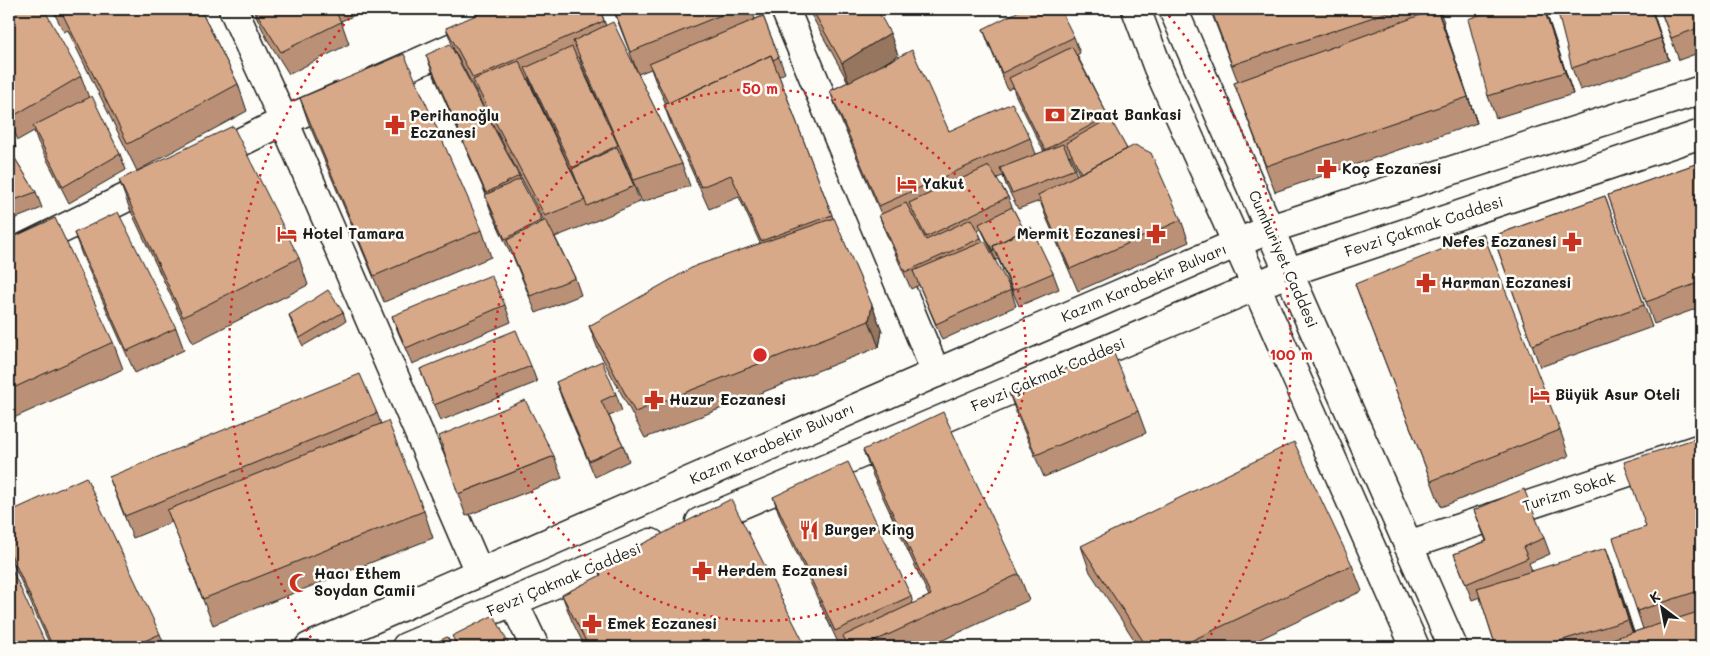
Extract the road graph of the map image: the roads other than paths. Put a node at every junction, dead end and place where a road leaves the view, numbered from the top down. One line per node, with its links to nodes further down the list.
1 (233, 9): 7 (main road)
2 (539, 9): 7 (main road)
3 (785, 9): 14 (main road)
4 (1136, 9): 10 (main road)
5 (1172, 9): 9 (main road, Cumhuriyet Caddesi)
6 (1701, 90): 9 (main road)
7 (284, 121): 11 (main road); 17 (main road)
8 (1701, 134): 12 (main road, Fevzi Çakmak Caddesi)
9 (1270, 230): 10 (main road); 12 (main road, Cumhuriyet Caddesi)
10 (1236, 244): 13 (main road); 14 (main road, Kazım Karabekir Bulvarı)
11 (9, 256)
12 (1289, 272): 13 (main road, Fevzi Çakmak Caddesi); 16 (main road, Cumhuriyet Caddesi)
13 (1256, 286): 18 (main road, Fevzi Çakmak Caddesi); 22 (main road)
14 (936, 373): 17 (main road, Kazım Karabekir Bulvarı)
15 (1701, 448): 16 (main road, Turizm Sokak)
16 (1408, 545): 23 (main road, Cumhuriyet Caddesi)
17 (479, 572): 19 (main road, Kazım Karabekir Bulvarı)
18 (513, 601): 20 (main road, Fevzi Çakmak Caddesi); 21 (main road)
19 (309, 647)
20 (406, 647)
21 (536, 647)
22 (1414, 647)
23 (1453, 647)

